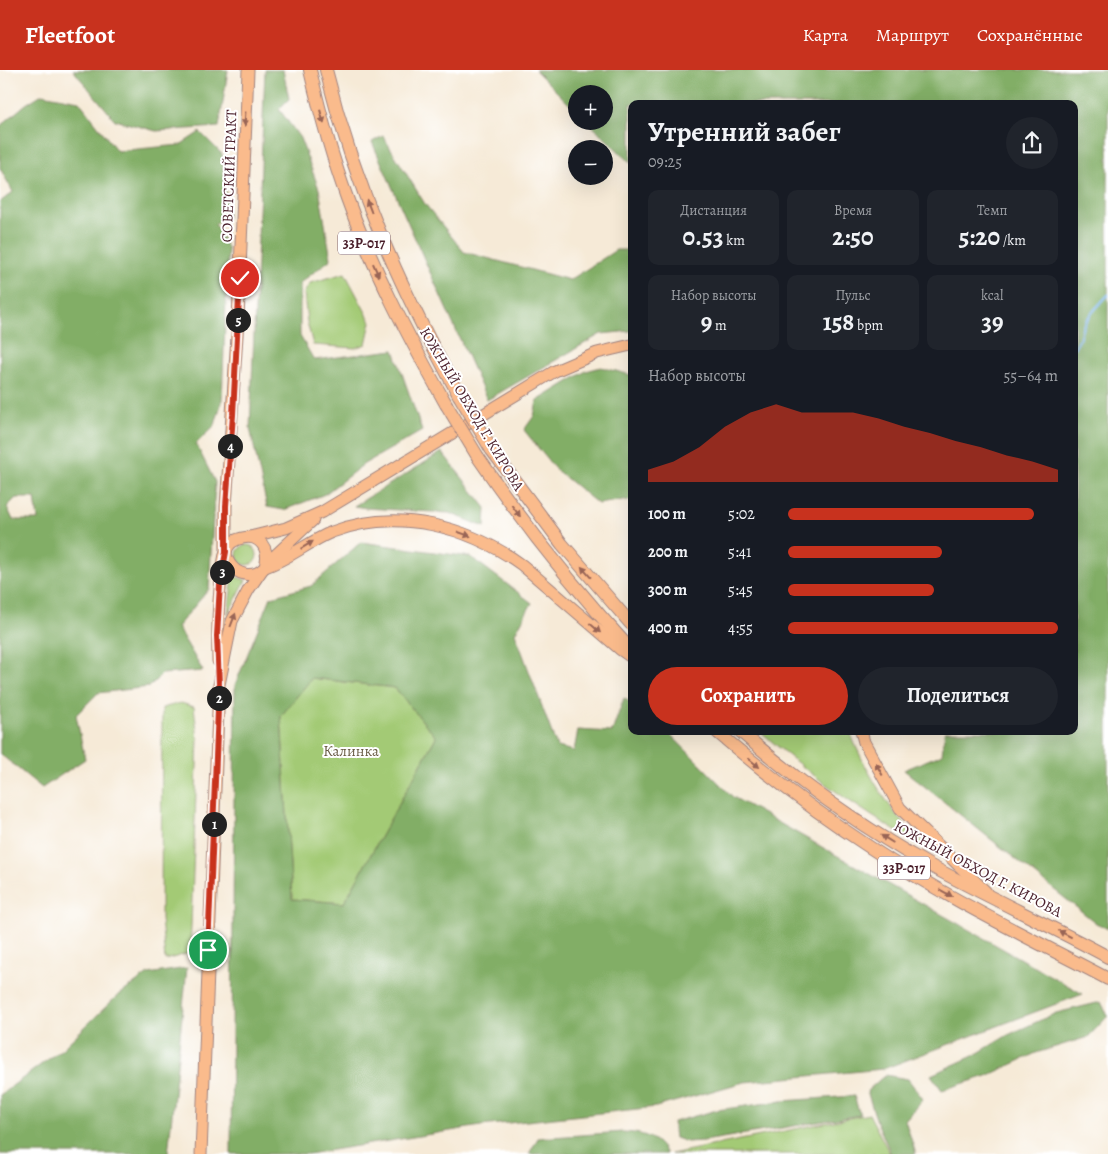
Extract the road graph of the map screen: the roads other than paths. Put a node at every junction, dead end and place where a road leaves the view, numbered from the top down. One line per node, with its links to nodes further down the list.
1 (248, 70): 7 (main road, СОВЕТСКИЙ ТРАКТ, one-way to 7)
2 (310, 70): 10 (highway, ЮЖНЫЙ ОБХОД Г. КИРОВА / 33Р-017, one-way to 10, bridge)
3 (326, 70): 9 (highway, ЮЖНЫЙ ОБХОД Г. КИРОВА / 33Р-017, one-way to 3, bridge)
4 (628, 346): 5 (main road)
5 (322, 512): 6 (main road); 8 (main road)
6 (250, 537): 7 (main road); 8 (main road)
7 (225, 553): 8 (main road); 12 (main road, СОВЕТСКИЙ ТРАКТ)
8 (264, 567): 11 (main road, one-way to 11); 12 (main road, one-way to 8)
9 (628, 620)
10 (628, 647)
11 (628, 655)
12 (219, 685): 19 (main road)
13 (721, 735): 18 (highway, 33Р-017, one-way to 18)
14 (745, 735): 16 (highway, ЮЖНЫЙ ОБХОД Г. КИРОВА / 33Р-017, one-way to 14)
15 (862, 735): 16 (main road, one-way to 15)
16 (991, 897): 17 (highway, ЮЖНЫЙ ОБХОД Г. КИРОВА / 33Р-017, one-way to 16)
17 (1108, 957)
18 (1108, 978)
19 (201, 1154)

